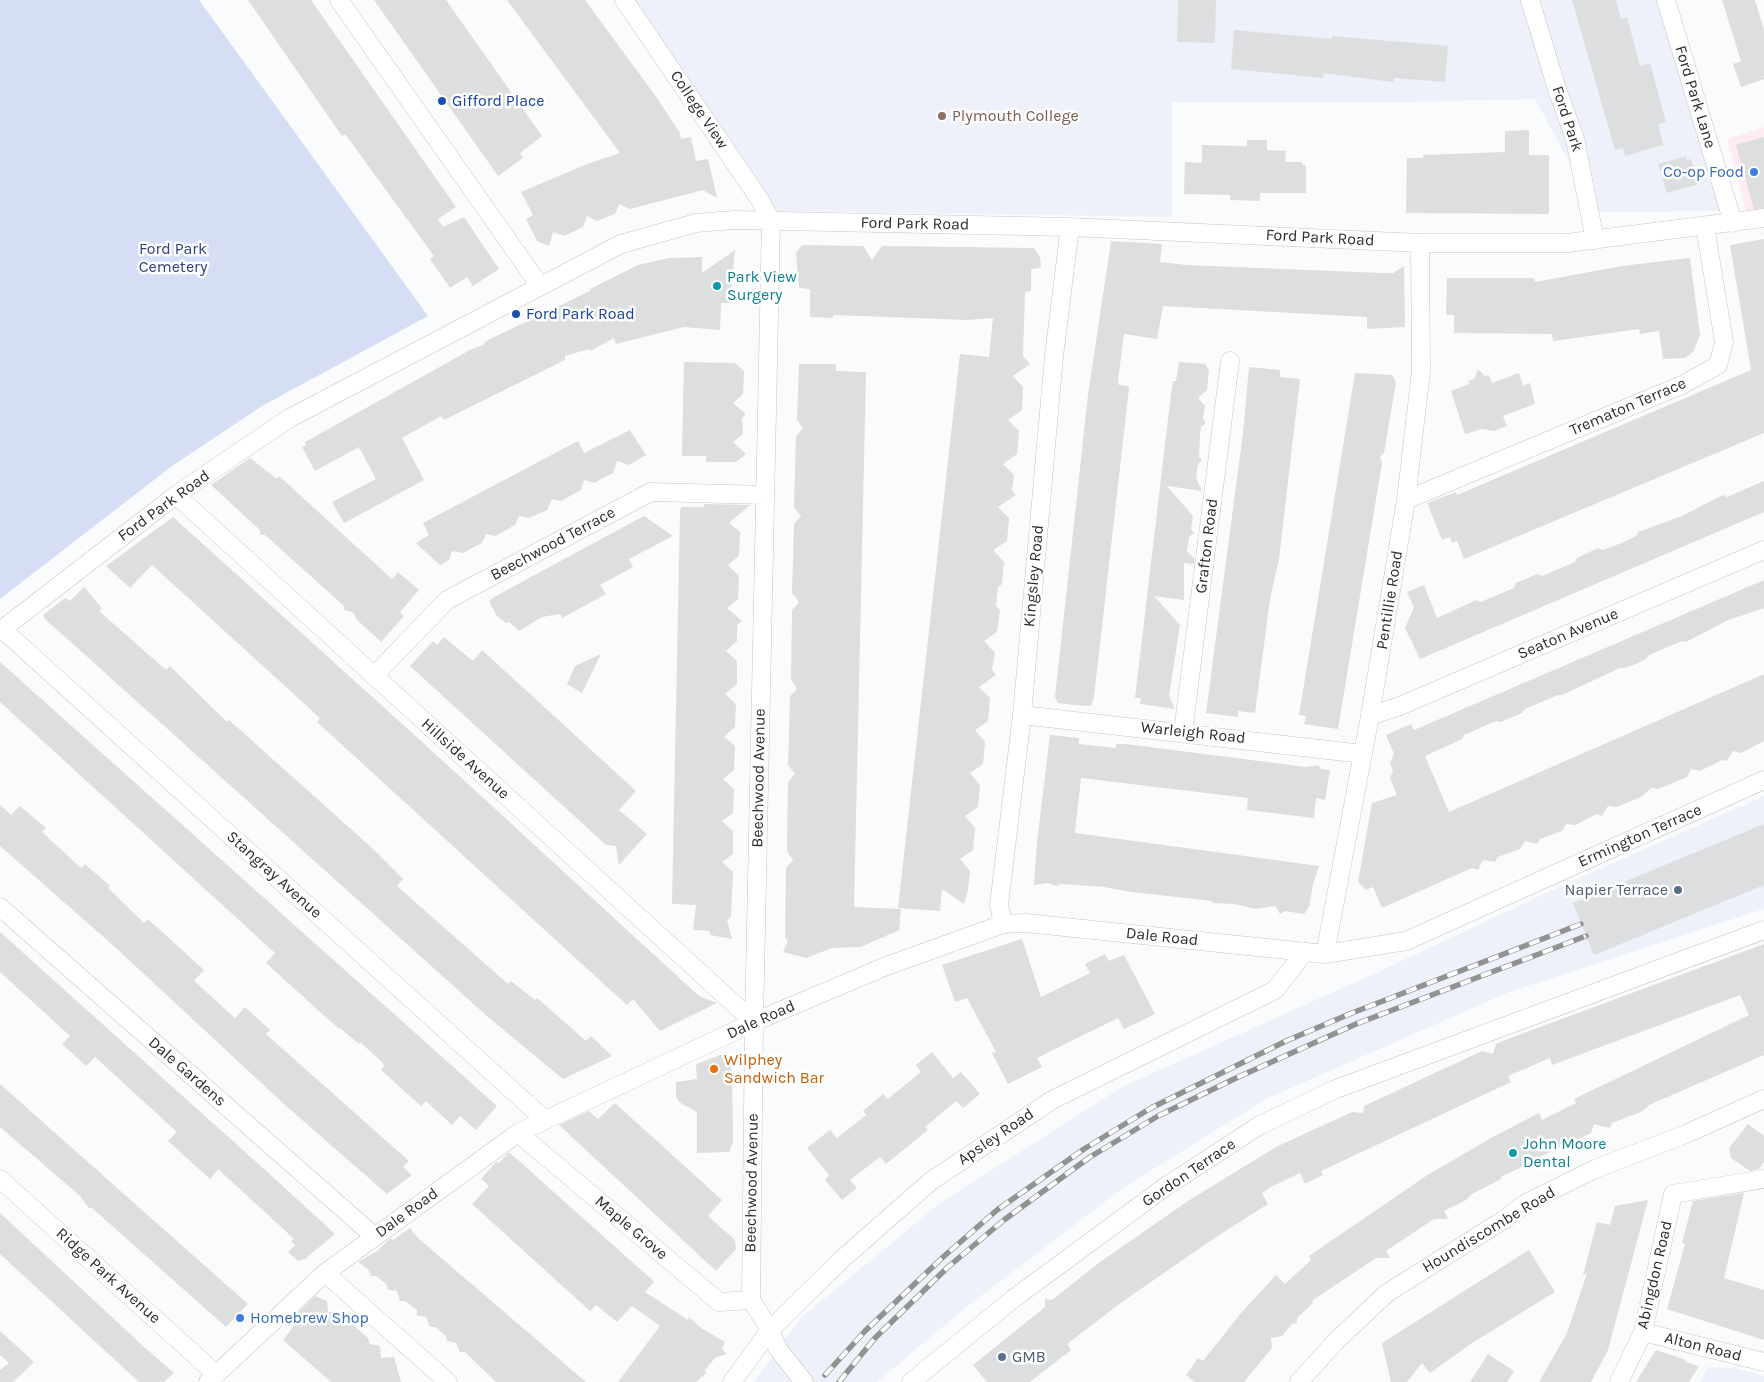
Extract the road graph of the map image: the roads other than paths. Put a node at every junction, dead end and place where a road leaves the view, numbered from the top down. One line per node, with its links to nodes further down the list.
1 (339, 0): 12 (street)
2 (624, 0): 6 (street, College View)
3 (1530, 0): 10 (street, Ford Park)
4 (1666, 0): 7 (street, Ford Park Lane)
5 (1764, 218): 7 (street, Ford Park Road)
6 (771, 221): 9 (street, Ford Park Road); 12 (street, Ford Park Road); 14 (street, Beechwood Avenue)
7 (1733, 224): 8 (street, Ford Park Road)
8 (1705, 226): 10 (street, Ford Park Road); 16 (street, Trematon Terrace)
9 (1070, 227): 11 (street, Ford Park Road); 20 (street, Kingsley Road)
10 (1595, 240): 11 (street, Ford Park Road)
11 (1420, 243): 16 (street, Pentillie Road)
12 (540, 286): 15 (street, Ford Park Road)
13 (1230, 361): 22 (street, Grafton Road)
14 (765, 495): 19 (street, Beechwood Terrace); 31 (street, Beechwood Avenue)
15 (176, 496): 18 (street, Ford Park Road); 19 (street, Hillside Avenue)
16 (1406, 500): 21 (street, Pentillie Road)
17 (1764, 550): 21 (street, Seaton Avenue)
18 (1, 630): 33 (street, Stangray Avenue)
19 (374, 676): 31 (street, Hillside Avenue)
20 (1022, 715): 22 (street, Warleigh Road); 26 (street, Kingsley Road)
21 (1370, 716): 23 (street, Pentillie Road)
22 (1183, 732): 23 (street, Warleigh Road)
23 (1363, 754): 30 (street, Pentillie Road)
24 (1764, 780): 28 (street, Ermington Terrace)
25 (0, 907): 37 (street, Dale Gardens)
26 (1003, 924): 29 (street, Dale Road); 31 (street, Dale Road)
27 (1764, 930): 47 (street, Gordon Terrace)
28 (1406, 942): 30 (street, Dale Road)
29 (1304, 953): 30 (street, Dale Road); 40 (street, Apsley Road)
30 (1325, 954)
31 (754, 1022): 33 (street, Dale Road); 39 (street, Beechwood Avenue)
32 (1764, 1100): 48 (street, Houndiscombe Road)
33 (546, 1120): 34 (street, Dale Road)
34 (518, 1133): 37 (street, Dale Road); 39 (street, Maple Grove)
35 (0, 1179): 43 (street, Ridge Park Avenue)
36 (1764, 1179): 41 (street, Abingdon Road)
37 (374, 1236): 38 (street, Dale Road)
38 (325, 1273): 43 (street, Dale Road); 44 (street)
39 (751, 1300): 40 (street)
40 (770, 1330): 45 (street, Apsley Road); 46 (street)
41 (1643, 1332): 42 (street, Alton Road); 49 (street, Abingdon Road)
42 (1764, 1362)
43 (212, 1378)
44 (448, 1382)
45 (732, 1382)
46 (804, 1382)
47 (911, 1382)
48 (1299, 1382)
49 (1619, 1382)

